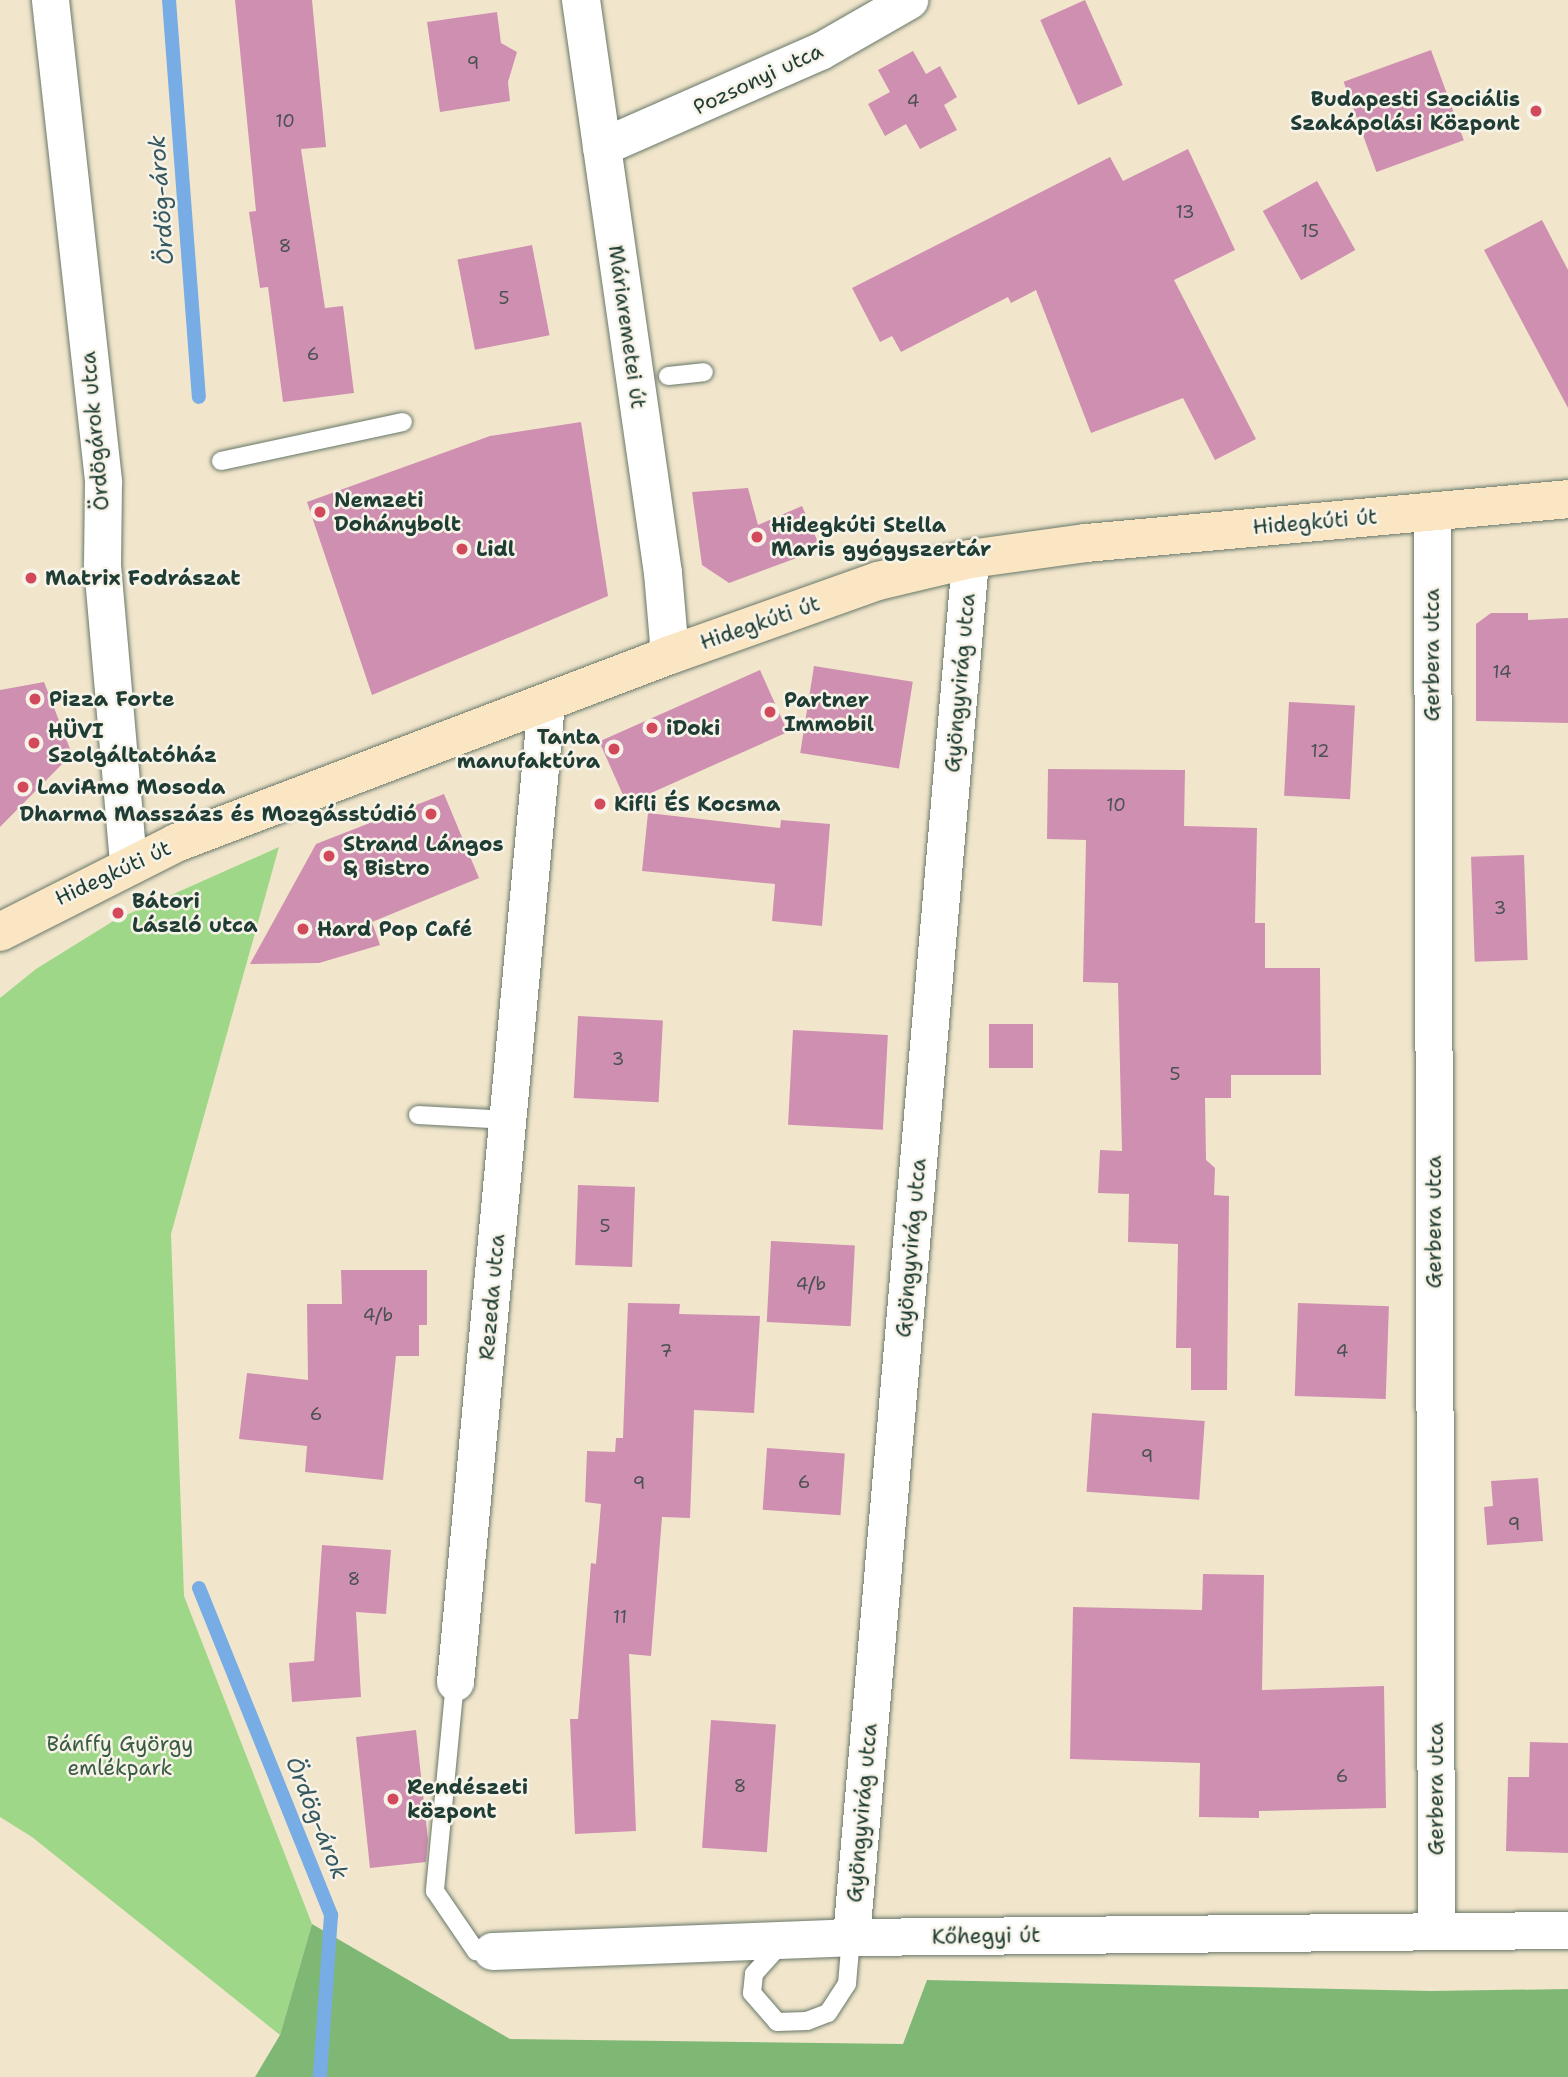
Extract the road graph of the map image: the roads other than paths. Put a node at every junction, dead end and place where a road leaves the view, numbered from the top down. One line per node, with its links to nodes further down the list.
1 (50, 0): 14 (street, Ördögárok utca)
2 (581, 0): 4 (street, Máriaremetei út)
3 (909, 0): 4 (street, Pozsonyi utca)
4 (601, 147): 12 (street, Máriaremetei út)
5 (704, 372): 6 (lane)
6 (668, 376)
7 (403, 422): 8 (lane)
8 (220, 461)
9 (1568, 499): 10 (main road, Hidegkúti út)
10 (1432, 512): 11 (main road, Hidegkúti út); 21 (street, Gerbera utca)
11 (970, 559): 12 (main road, Hidegkúti út); 22 (street, Gyöngyvirág utca)
12 (670, 655): 13 (main road, Hidegkúti út)
13 (546, 702): 14 (main road, Hidegkúti út); 17 (street, Rezeda utca)
14 (128, 863): 15 (main road, Hidegkúti út)
15 (0, 932)
16 (418, 1115): 17 (lane)
17 (509, 1120): 18 (street, Rezeda utca)
18 (456, 1682): 19 (lane, Rezeda utca)
19 (435, 1891): 24 (lane, Kőhegyi út)
20 (1568, 1930): 21 (street, Kőhegyi út)
21 (1436, 1931): 22 (street, Kőhegyi út)
22 (851, 1937): 23 (street, Kőhegyi út); 23 (lane)
23 (789, 1939): 24 (street, Kőhegyi út)
24 (492, 1951)

